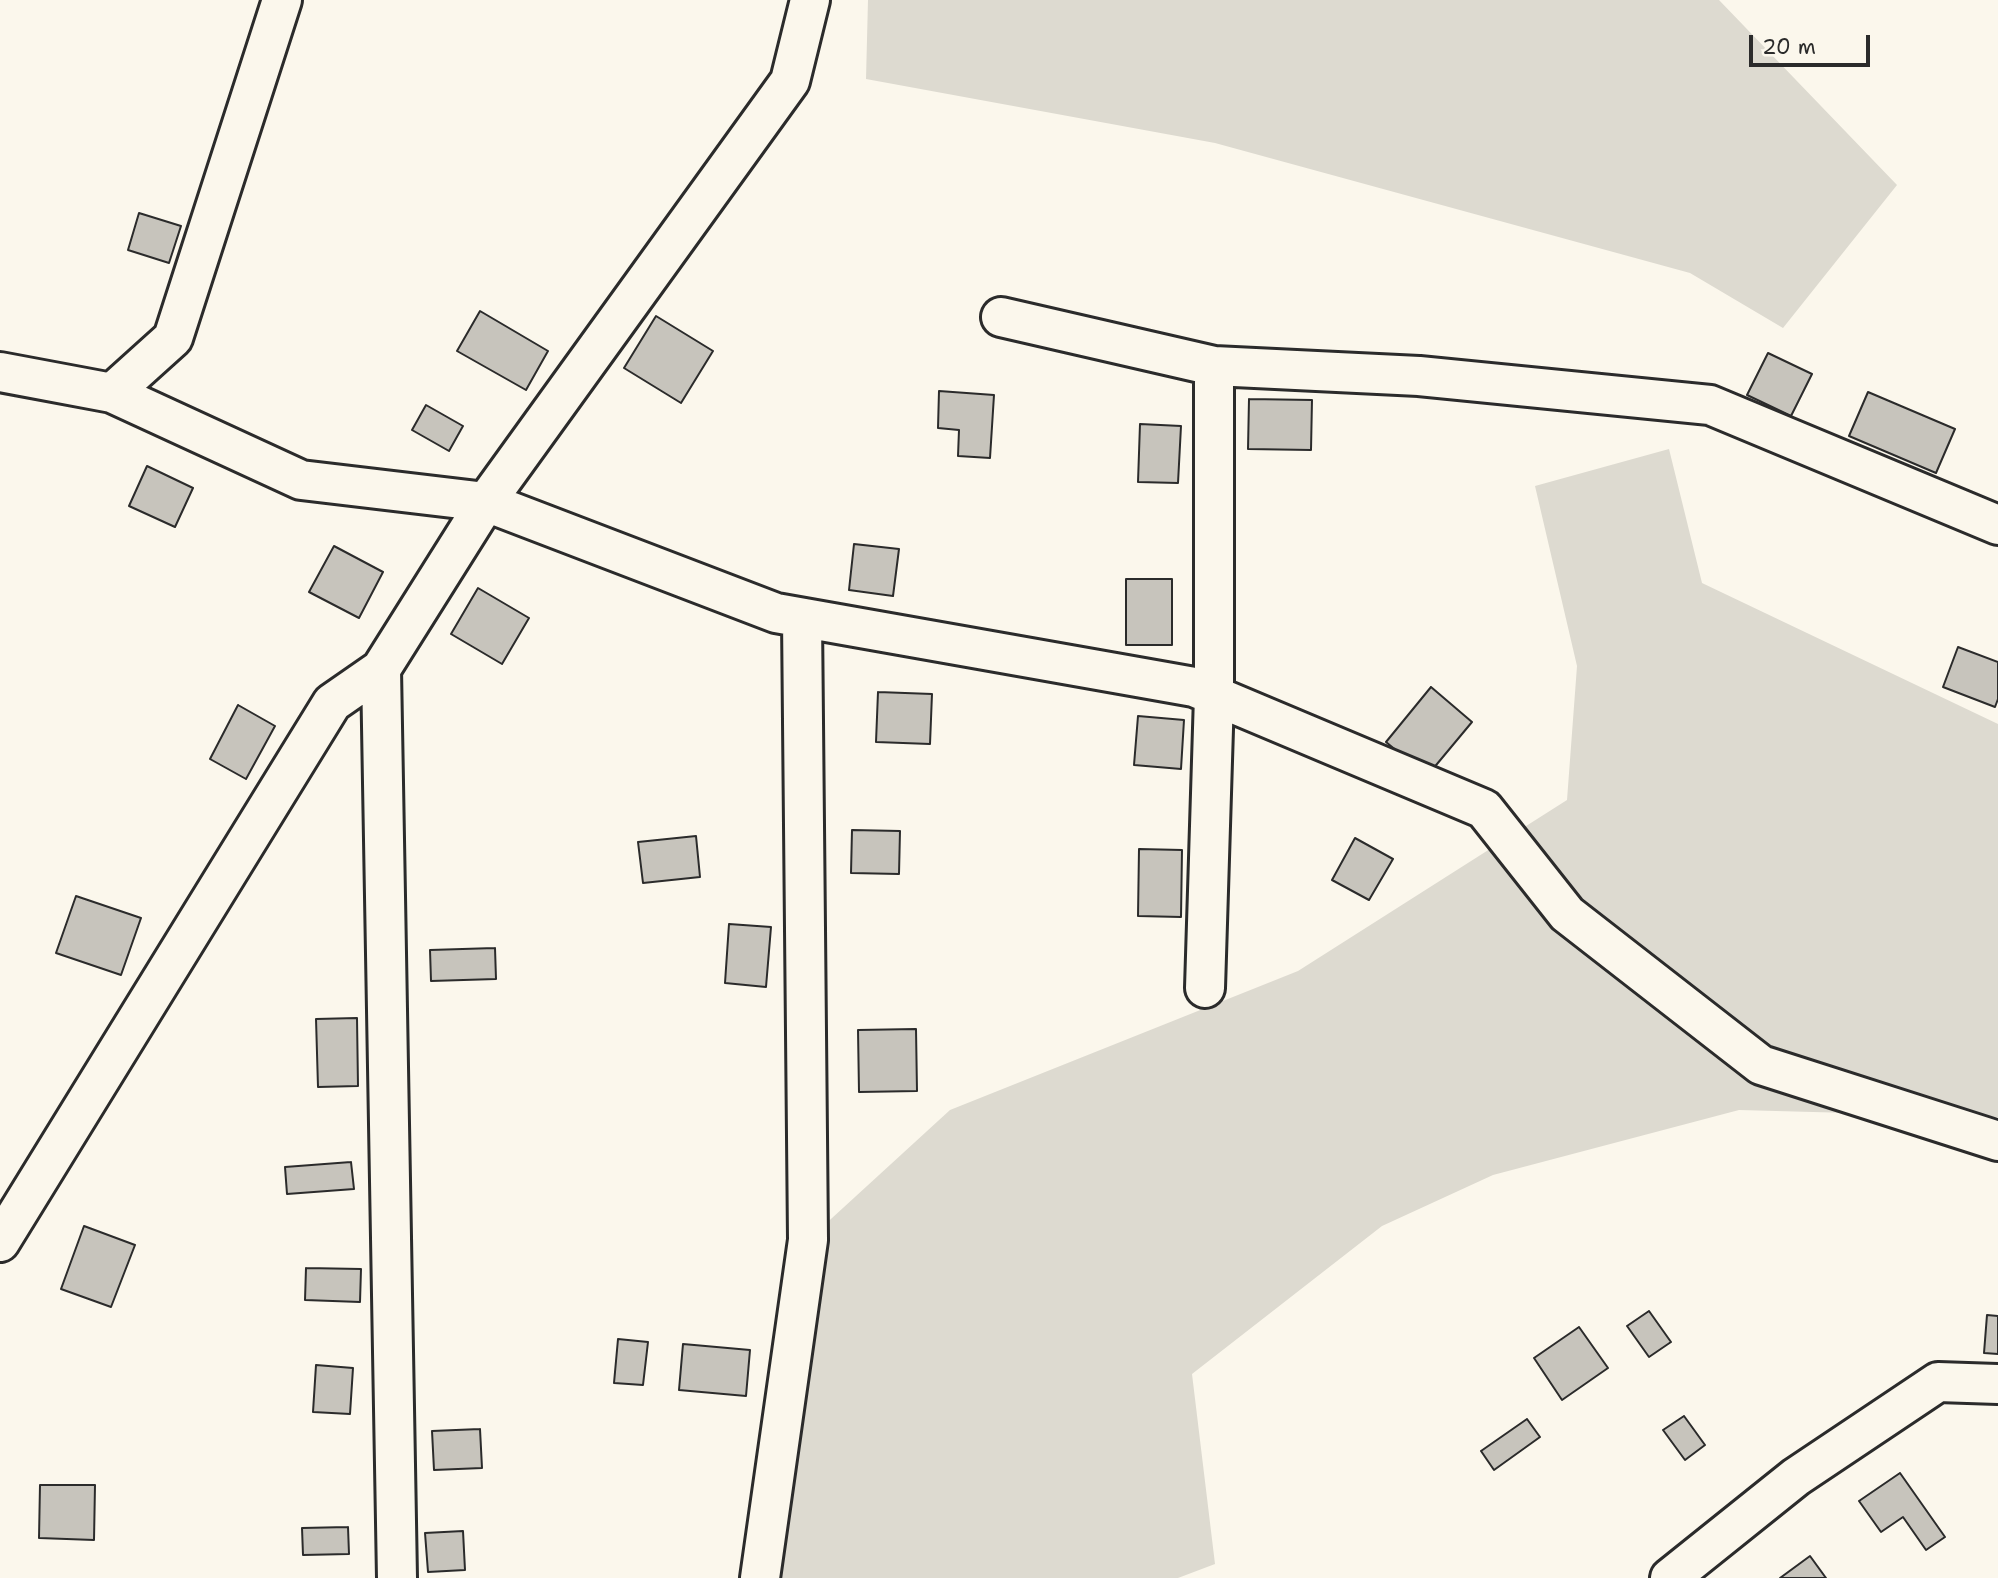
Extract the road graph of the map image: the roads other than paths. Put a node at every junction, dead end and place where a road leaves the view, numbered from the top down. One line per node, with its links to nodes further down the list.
1 (282, 0): 6 (street)
2 (810, 0): 7 (street)
3 (1001, 317): 4 (street)
4 (1214, 366): 8 (street); 11 (street)
5 (0, 372): 6 (street)
6 (112, 393): 7 (street)
7 (486, 502): 9 (street); 10 (street)
8 (1998, 525)
9 (802, 618): 11 (street); 17 (street)
10 (381, 669): 14 (street); 16 (street)
11 (1214, 696): 12 (street); 13 (street)
12 (1205, 988)
13 (1998, 1140)
14 (0, 1242)
15 (1998, 1384): 18 (street)
16 (397, 1578)
17 (760, 1578)
18 (1670, 1578)

